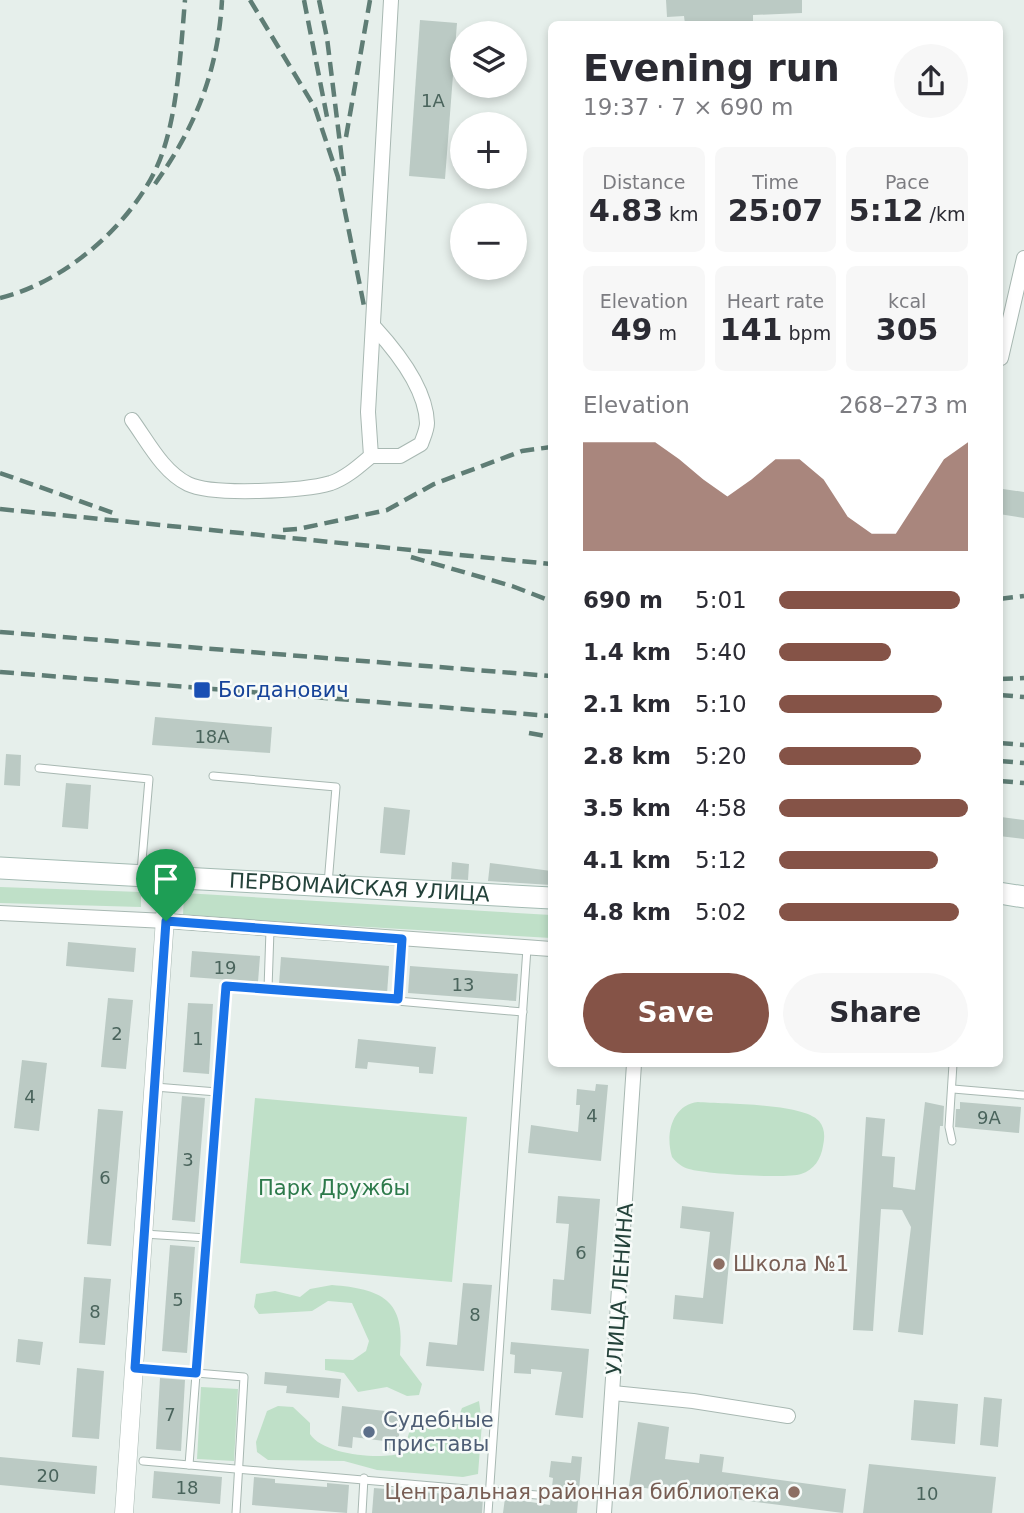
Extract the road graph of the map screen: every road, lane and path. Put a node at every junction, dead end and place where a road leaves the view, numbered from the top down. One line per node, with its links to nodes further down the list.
1 (391, 0): 3 (street)
2 (1024, 258): 4 (street)
3 (375, 328): 6 (street); 6 (street)
4 (1003, 349)
5 (132, 420): 6 (street)
6 (371, 456)
7 (39, 768): 10 (lane)
8 (213, 776): 12 (lane)
9 (0, 868): 10 (main road, ПЕРВОМАЙСКАЯ УЛИЦА)
10 (141, 873): 11 (main road, ПЕРВОМАЙСКАЯ УЛИЦА)
11 (168, 875): 12 (main road, ПЕРВОМАЙСКАЯ УЛИЦА); 17 (street)
12 (328, 884): 15 (main road, ПЕРВОМАЙСКАЯ УЛИЦА)
13 (1003, 894): 14 (main road)
14 (1024, 897)
15 (548, 898)
16 (0, 913): 17 (street)
17 (166, 921): 18 (street); 27 (street)
18 (270, 930): 19 (street); 22 (lane)
19 (402, 939): 20 (street); 23 (lane)
20 (527, 947): 21 (street); 24 (lane)
21 (548, 949)
22 (268, 989): 23 (lane); 29 (lane)
23 (398, 999): 24 (lane)
24 (523, 1012): 42 (lane)
25 (634, 1067): 36 (street, УЛИЦА ЛЕНИНА)
26 (954, 1067): 28 (lane)
27 (154, 1087): 29 (lane); 32 (street)
28 (953, 1088): 30 (lane); 31 (lane)
29 (217, 1092): 33 (lane)
30 (1023, 1095)
31 (952, 1142)
32 (144, 1234): 33 (lane); 34 (street)
33 (207, 1238): 35 (lane)
34 (135, 1368): 35 (lane); 44 (street)
35 (196, 1373): 39 (lane); 40 (lane)
36 (613, 1393): 37 (street); 48 (street, УЛИЦА ЛЕНИНА)
37 (788, 1416)
38 (143, 1461): 39 (lane)
39 (189, 1465): 40 (lane)
40 (239, 1469): 41 (lane); 45 (lane)
41 (364, 1478): 42 (lane); 46 (lane)
42 (489, 1491): 43 (lane); 47 (lane)
43 (537, 1495)
44 (124, 1513)
45 (236, 1513)
46 (362, 1513)
47 (488, 1513)
48 (604, 1513)

